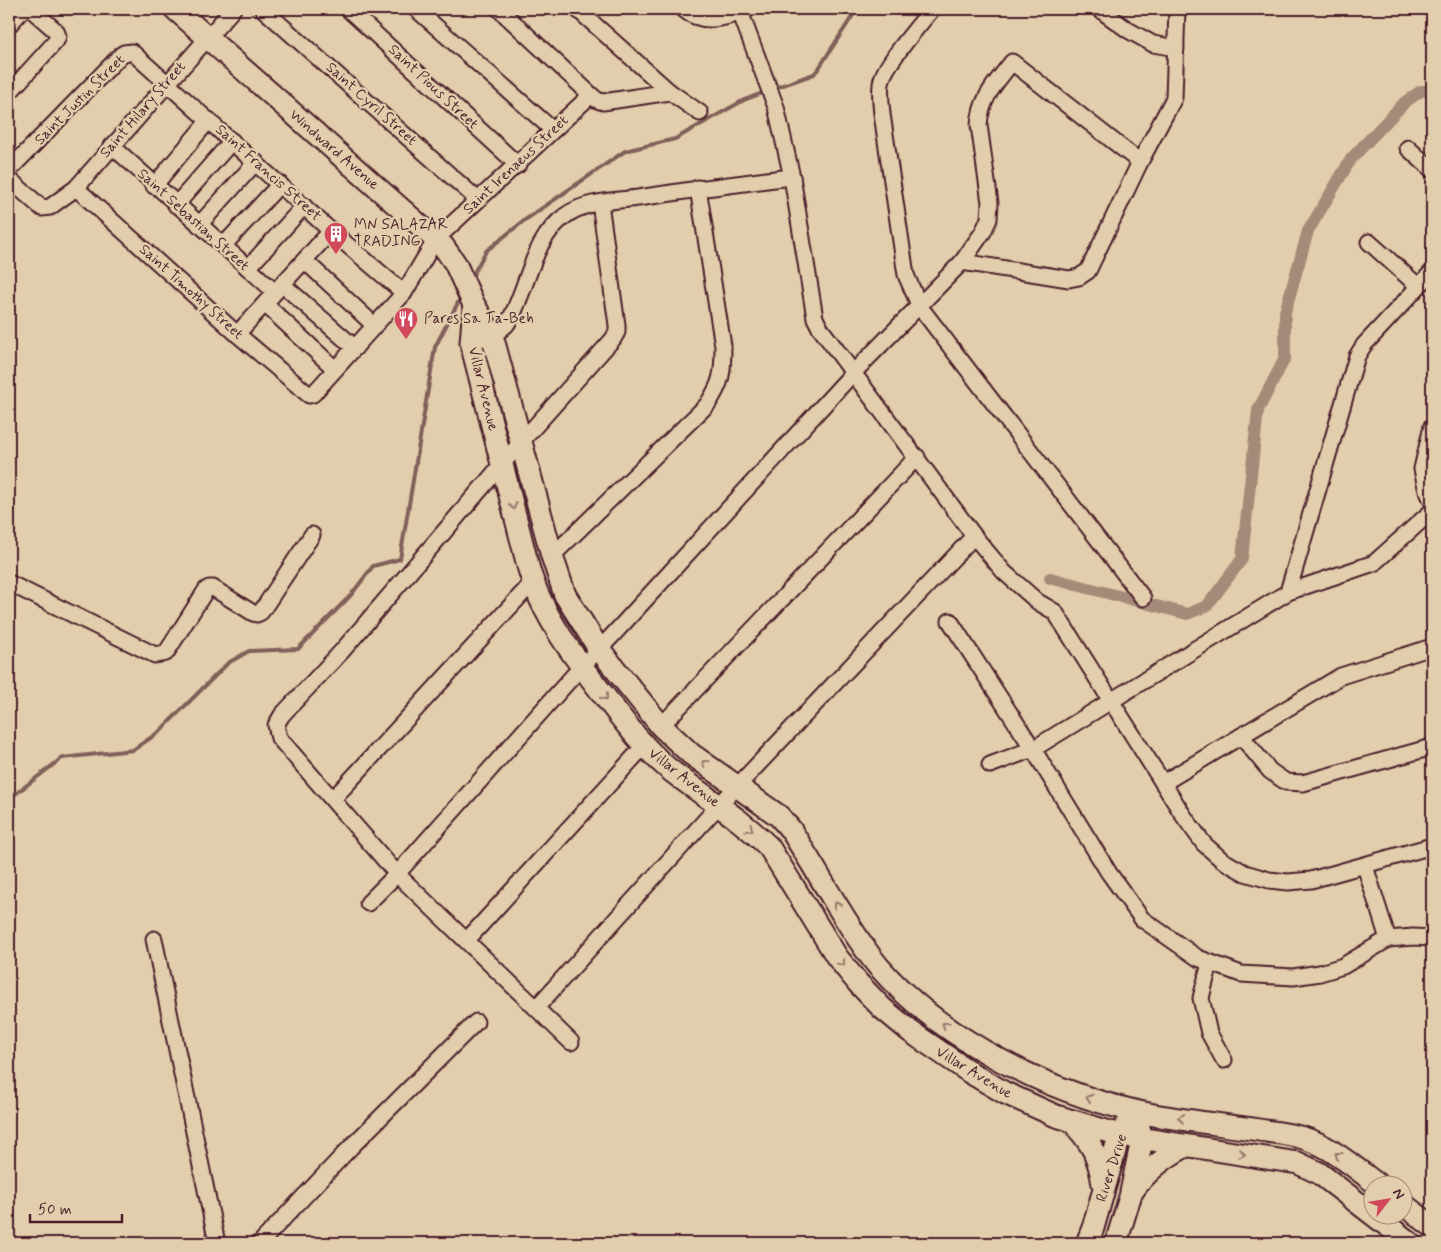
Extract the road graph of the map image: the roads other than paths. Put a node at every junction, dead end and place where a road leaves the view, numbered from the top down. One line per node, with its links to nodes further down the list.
1 (23, 9): 15 (street)
2 (31, 9): 21 (street)
3 (175, 9): 16 (main road, Windward Avenue)
4 (233, 9): 16 (street, Saint Hilary Street)
5 (264, 9): 39 (street, Saint Cyril Street)
6 (348, 9): 31 (street, Saint Pious Street)
7 (416, 9): 25 (street)
8 (499, 9): 22 (street)
9 (577, 9): 20 (street)
10 (683, 9): 14 (street)
11 (932, 9): 57 (street)
12 (1099, 9): 17 (street)
13 (1177, 9): 17 (street)
14 (742, 10): 34 (street)
15 (9, 25)
16 (207, 37): 19 (street, Saint Hilary Street); 47 (main road, Windward Avenue)
17 (1176, 48): 30 (street)
18 (132, 52): 19 (street, Saint Francis Street); 33 (street, Saint Justin Street)
19 (167, 82): 24 (street, Saint Francis Street); 27 (street, Saint Hilary Street)
20 (670, 92): 22 (street); 23 (street)
21 (9, 93)
22 (591, 95): 25 (street, Saint Irenaeus Street)
23 (700, 113)
24 (209, 120): 26 (street, Saint Francis Street); 36 (street)
25 (553, 130): 31 (street, Saint Irenaeus Street)
26 (232, 141): 29 (street, Saint Francis Street); 41 (street)
27 (112, 146): 36 (street, Saint Sebastian Street); 37 (street, Saint Hilary Street)
28 (1408, 148): 32 (street)
29 (256, 162): 35 (street, Saint Francis Street); 44 (street)
30 (1140, 162): 50 (street); 50 (street)
31 (518, 165): 39 (street, Saint Irenaeus Street)
32 (1432, 170)
33 (9, 174): 43 (street, Saint Justin Street)
34 (792, 177): 38 (street); 64 (street)
35 (280, 184): 42 (street, Saint Francis Street); 48 (street)
36 (154, 186): 41 (street, Saint Sebastian Street)
37 (76, 188): 43 (street, Saint Hilary Street); 59 (street, Saint Timothy Street)
38 (698, 188): 40 (street); 74 (street)
39 (478, 200): 47 (street, Saint Irenaeus Street)
40 (600, 204): 60 (street); 67 (street)
41 (176, 205): 44 (street, Saint Sebastian Street)
42 (304, 206): 45 (street, Saint Francis Street); 51 (street)
43 (50, 207)
44 (199, 225): 48 (street, Saint Sebastian Street)
45 (331, 231): 49 (street); 55 (street, Saint Francis Street)
46 (1369, 242): 53 (street)
47 (439, 243): 55 (street, Saint Irenaeus Street); 56 (main road, Windward Avenue)
48 (223, 246): 51 (street, Saint Sebastian Street)
49 (305, 261): 54 (street); 58 (street)
50 (962, 262): 57 (street)
51 (248, 268): 54 (street, Saint Sebastian Street)
52 (1432, 272): 53 (street)
53 (1418, 286): 77 (street)
54 (274, 293): 59 (street); 62 (street); 63 (street)
55 (404, 293): 58 (street, Saint Irenaeus Street)
56 (474, 305): 60 (main road, Villar Avenue); 61 (main road, Villar Avenue)
57 (920, 307): 64 (street); 78 (street)
58 (374, 325): 62 (street, Saint Irenaeus Street)
59 (237, 334): 65 (street, Saint Timothy Street)
60 (492, 335): 61 (street); 67 (main road, Villar Avenue)
61 (471, 343): 69 (main road, Villar Avenue)
62 (355, 348): 63 (street, Saint Irenaeus Street)
63 (335, 369): 65 (street, Saint Irenaeus Street)
64 (853, 373): 68 (street); 81 (street)
65 (308, 395)
66 (1432, 426): 70 (street)
67 (521, 442): 69 (street); 74 (main road, Villar Avenue)
68 (917, 457): 73 (street); 84 (street)
69 (502, 465): 76 (main road, Villar Avenue, one-way to 76); 92 (street)
70 (1432, 501)
71 (1432, 511): 77 (street)
72 (312, 535): 75 (street)
73 (974, 536): 83 (street); 91 (street)
74 (552, 556): 81 (main road, Villar Avenue)
75 (9, 583)
76 (532, 583): 82 (main road, Villar Avenue); 92 (street)
77 (1288, 592): 83 (street)
78 (1143, 598)
79 (950, 621): 88 (street)
80 (1432, 647): 85 (street)
81 (600, 649): 82 (street); 84 (main road, Villar Avenue)
82 (581, 666): 86 (main road, Villar Avenue, one-way to 86); 96 (street)
83 (1111, 700): 88 (street); 90 (street)
84 (661, 726): 91 (main road, Villar Avenue, one-way to 84)
85 (1240, 736): 87 (street); 90 (street)
86 (644, 746): 93 (main road, Villar Avenue); 101 (street)
87 (1432, 746)
88 (1033, 749): 89 (street); 102 (street)
89 (990, 765)
90 (1163, 783): 95 (street)
91 (737, 786): 93 (street); 107 (main road, Villar Avenue, one-way to 91)
92 (333, 799): 96 (street)
93 (719, 805): 103 (street); 108 (main road, Villar Avenue, one-way to 108)
94 (1432, 846): 95 (street)
95 (1365, 866): 100 (street)
96 (397, 874): 97 (street); 101 (street)
97 (368, 903)
98 (1432, 938): 100 (street)
99 (154, 939): 117 (street)
100 (1388, 939): 102 (street)
101 (467, 940): 103 (street)
102 (1210, 963): 106 (street)
103 (536, 1008): 105 (street)
104 (476, 1022): 118 (street)
105 (571, 1042)
106 (1224, 1060)
107 (1136, 1111): 109 (main road, River Drive); 110 (main road, River Drive); 112 (main road, Villar Avenue, one-way to 107)
108 (1072, 1121): 109 (main road, Villar Avenue); 113 (main road)
109 (1120, 1136): 110 (main road, Villar Avenue); 113 (main road, River Drive)
110 (1142, 1140): 111 (main road, Villar Avenue); 114 (main road, River Drive)
111 (1186, 1146): 114 (main road); 121 (main road, Villar Avenue, one-way to 121)
112 (1364, 1175)
113 (1104, 1189): 119 (main road, River Drive)
114 (1130, 1197): 120 (main road, River Drive)
115 (1414, 1212): 116 (main road)
116 (1432, 1226)
117 (217, 1243)
118 (260, 1243)
119 (1087, 1243)
120 (1116, 1243)
121 (1410, 1243)

